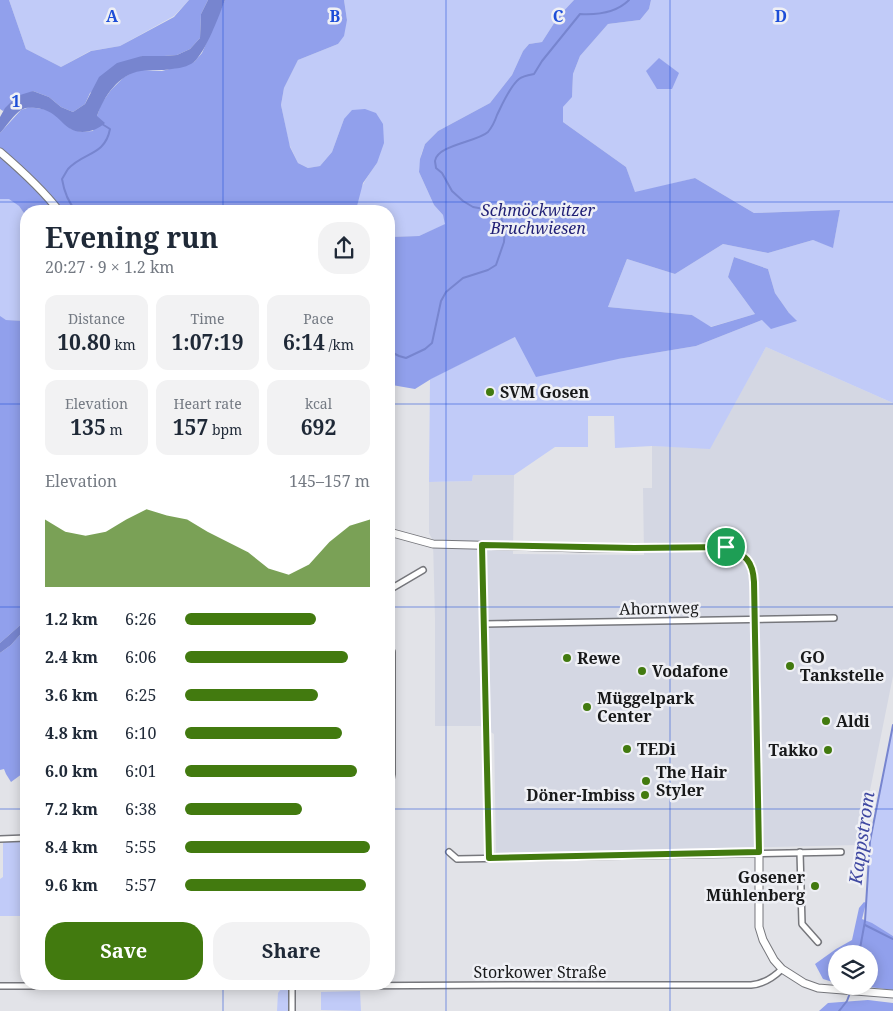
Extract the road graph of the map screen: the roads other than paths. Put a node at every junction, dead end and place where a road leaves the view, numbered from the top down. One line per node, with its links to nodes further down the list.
1 (0, 152): 2 (main road)
2 (54, 205)
3 (395, 534): 4 (main road)
4 (482, 545): 8 (main road); 9 (street)
5 (423, 570): 6 (street)
6 (395, 586)
7 (834, 618): 8 (street, Ahornweg)
8 (755, 619): 9 (street, Ahornweg); 13 (main road)
9 (485, 624): 16 (street)
10 (20, 838): 11 (street)
11 (0, 839)
12 (449, 852): 16 (street)
13 (759, 852): 14 (street); 16 (street); 18 (main road)
14 (800, 852): 15 (street); 17 (street)
15 (841, 852)
16 (489, 858)
17 (818, 942)
18 (782, 969): 19 (street, Storkower Straße); 23 (main road)
19 (395, 985)
20 (0, 986): 21 (street, Storkower Straße)
21 (20, 986)
22 (292, 990): 24 (street)
23 (893, 994)
24 (292, 1011)

